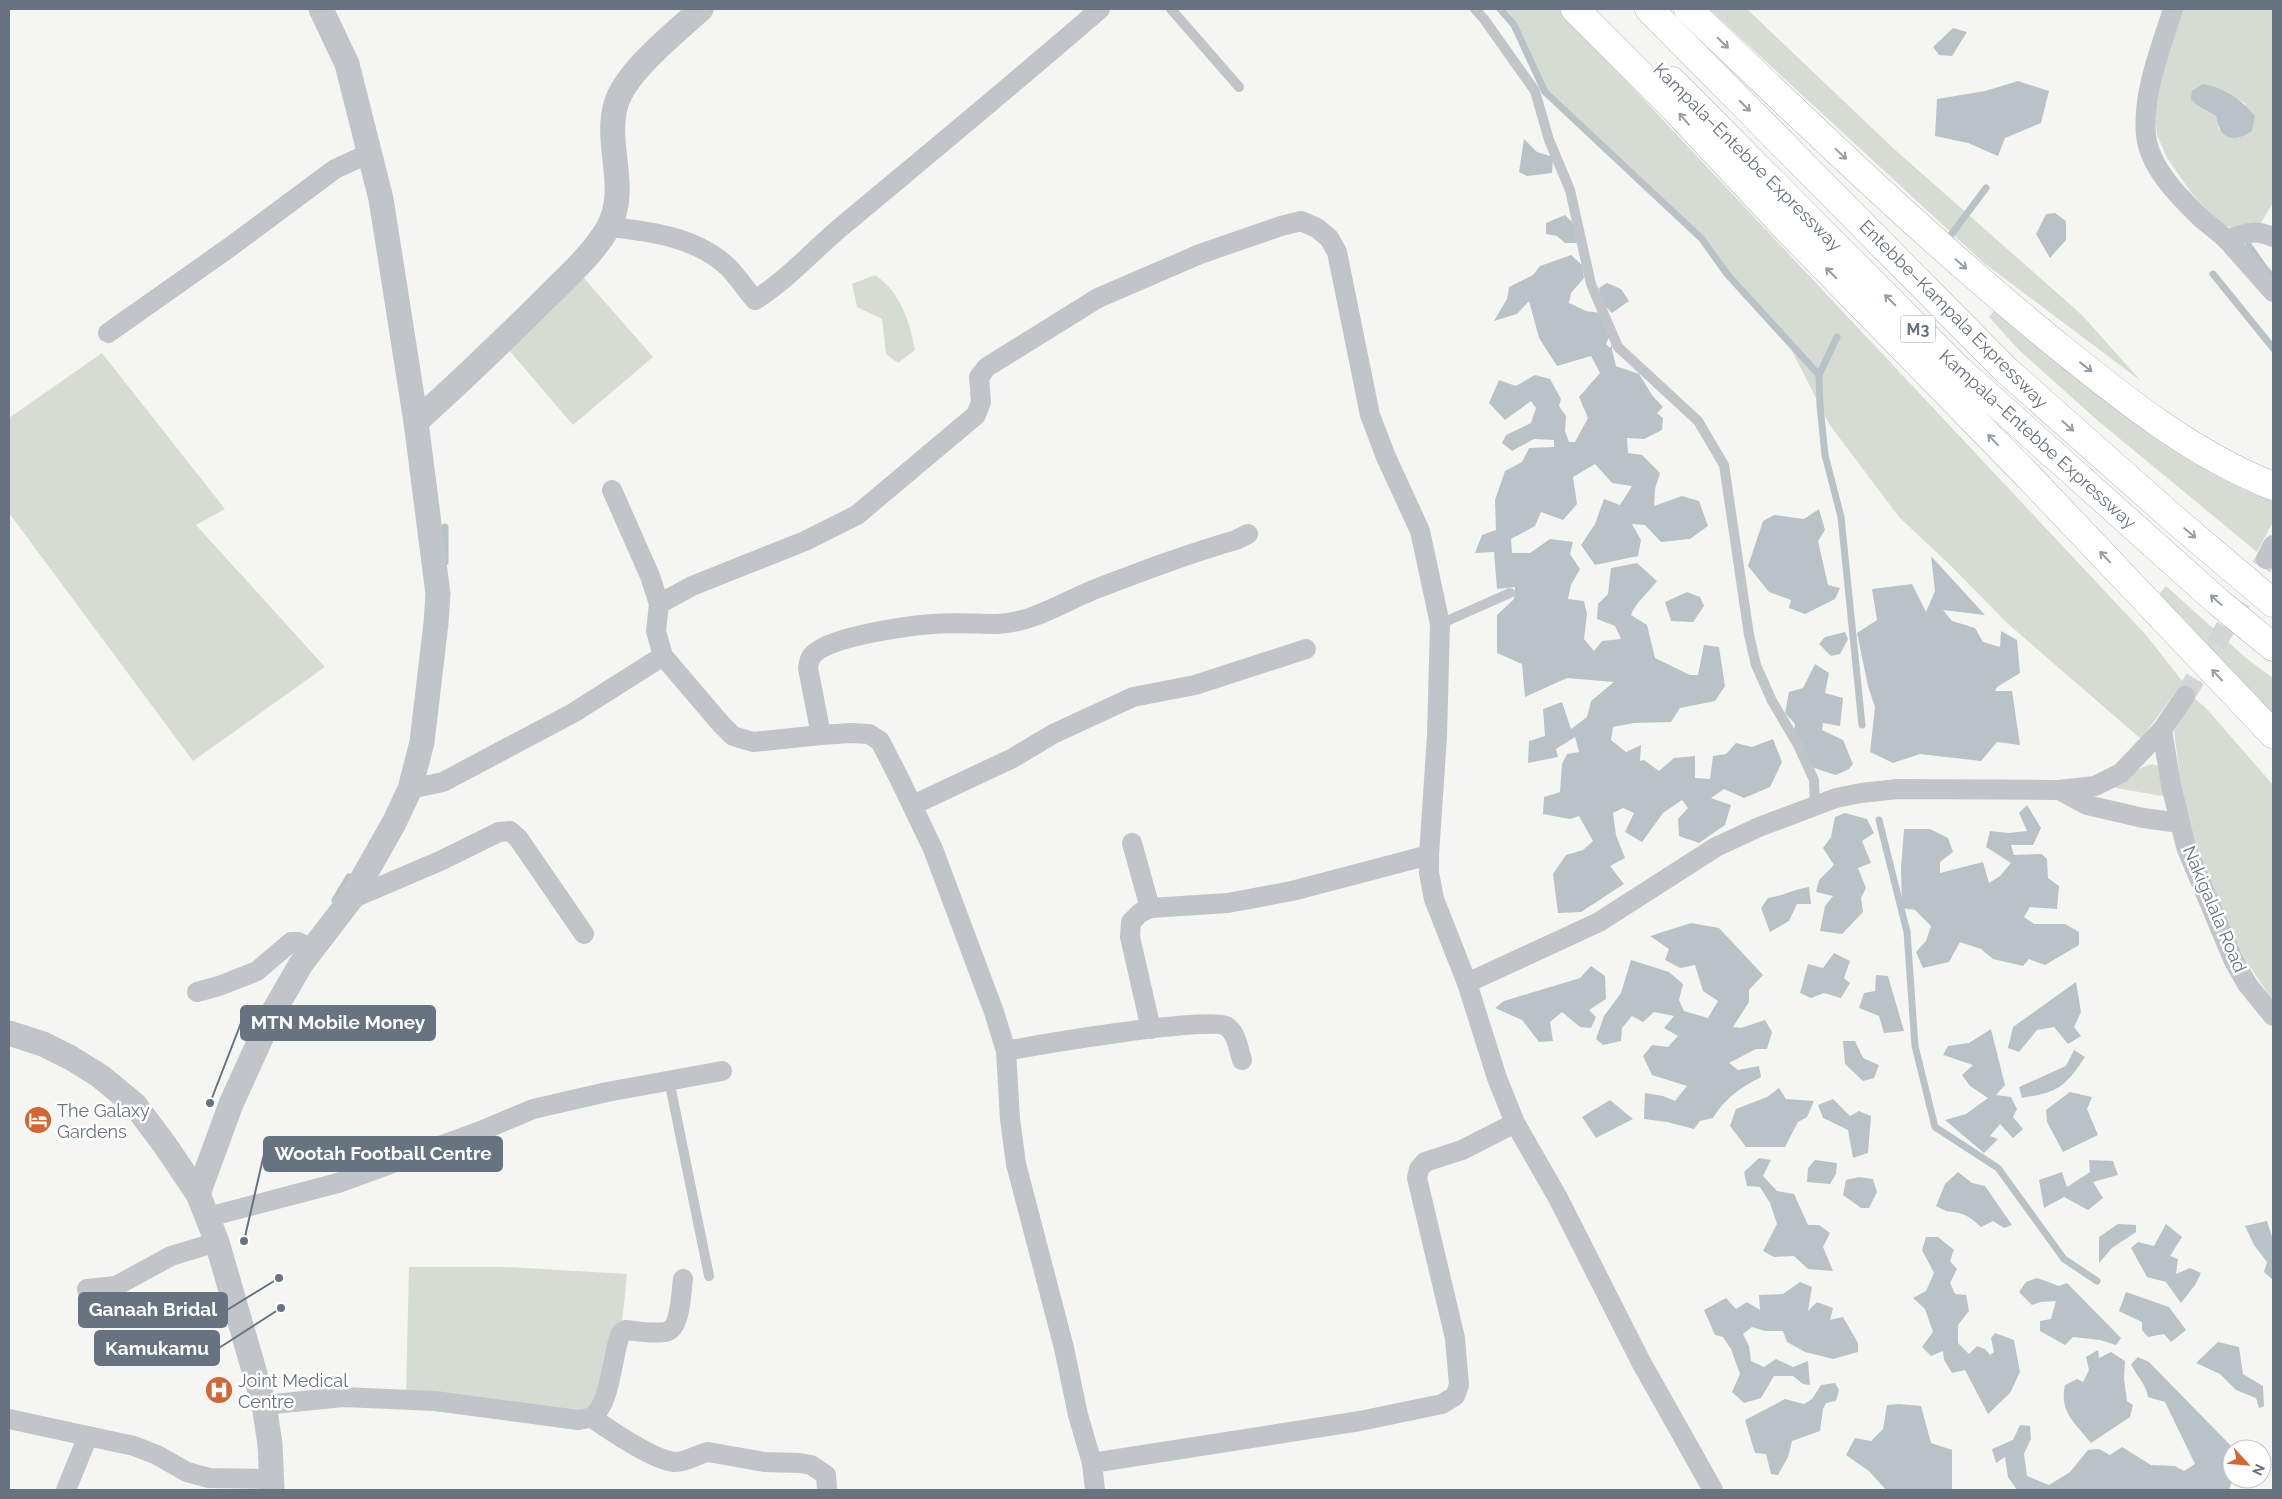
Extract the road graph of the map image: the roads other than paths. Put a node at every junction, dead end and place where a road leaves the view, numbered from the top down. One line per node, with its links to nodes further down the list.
1 (321, 9): 12 (street)
2 (701, 9): 13 (street)
3 (1100, 9): 13 (street)
4 (1171, 9): 11 (lane)
5 (1475, 9): 36 (lane)
6 (1575, 9): 31 (highway, one-way to 6)
7 (1600, 9): 26 (highway, Kampala–Entebbe Expressway / M3, one-way to 7)
8 (1649, 9): 23 (highway, Entebbe–Kampala Expressway / M3, one-way to 23)
9 (1688, 9): 19 (highway, one-way to 19)
10 (2173, 9): 15 (street)
11 (1240, 87)
12 (370, 153): 17 (street); 18 (street)
13 (608, 227): 18 (street)
14 (2273, 237): 15 (street)
15 (2227, 240): 16 (street)
16 (2273, 292)
17 (108, 333)
18 (416, 422): 33 (street)
19 (2273, 486)
20 (612, 490): 24 (street)
21 (1248, 534): 32 (street)
22 (1510, 593): 25 (lane)
23 (2273, 603)
24 (659, 604): 25 (street); 28 (street)
25 (1440, 624): 39 (street)
26 (2273, 647)
27 (1306, 649): 35 (street)
28 (663, 656): 32 (street); 33 (street)
29 (2185, 696): 30 (street)
30 (2166, 725): 34 (street); 37 (street, Nakigalala Road)
31 (2273, 734)
32 (821, 735): 35 (street)
33 (410, 789): 40 (street)
34 (2059, 790): 36 (street); 37 (street)
35 (912, 805): 49 (street)
36 (1815, 807): 44 (street)
37 (2180, 823): 46 (street, Nakigalala Road)
38 (1132, 843): 41 (street)
39 (1429, 855): 41 (street); 44 (street)
40 (351, 899): 42 (street); 43 (street)
41 (1150, 908): 47 (street)
42 (584, 934)
43 (312, 949): 45 (street); 54 (street)
44 (1467, 983): 53 (street)
45 (197, 992)
46 (2273, 1016)
47 (1151, 1029): 49 (street); 50 (street)
48 (9, 1032): 54 (street)
49 (1006, 1051): 64 (street)
50 (1242, 1060)
51 (722, 1071): 52 (street)
52 (669, 1080): 55 (street); 57 (lane)
53 (1515, 1123): 64 (street); 69 (street)
54 (198, 1194): 55 (street)
55 (208, 1217): 56 (street)
56 (217, 1242): 59 (street); 60 (street)
57 (709, 1276)
58 (683, 1279): 61 (street)
59 (87, 1289)
60 (264, 1405): 61 (street); 65 (street)
61 (591, 1418): 67 (street)
62 (9, 1419): 63 (street)
63 (88, 1436): 65 (street); 66 (street)
64 (1092, 1463): 68 (street)
65 (272, 1484)
66 (66, 1490)
67 (827, 1490)
68 (1096, 1490)
69 (1713, 1490)

